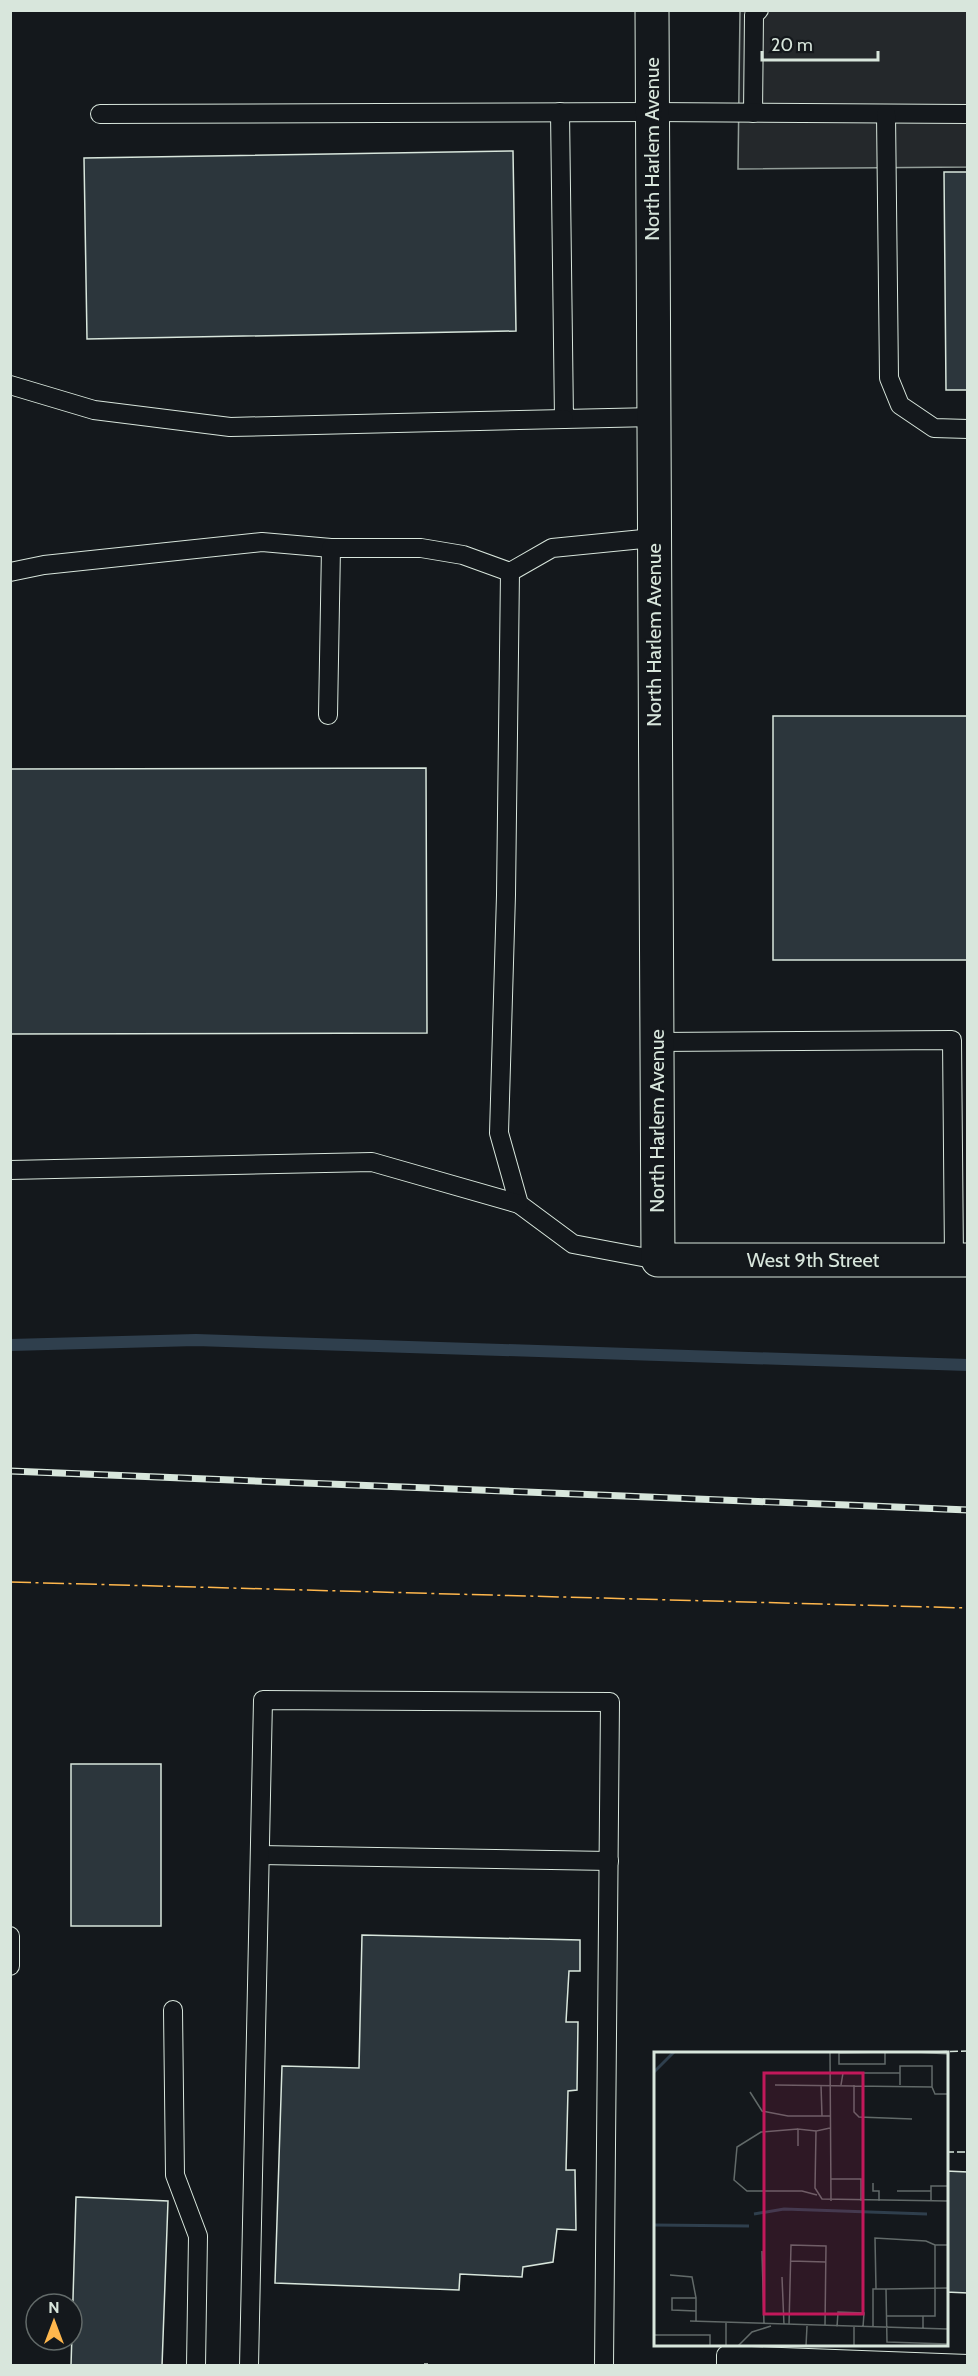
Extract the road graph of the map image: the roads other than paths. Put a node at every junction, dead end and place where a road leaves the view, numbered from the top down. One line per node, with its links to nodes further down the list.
1 (652, 10): 4 (street, North Harlem Avenue)
2 (759, 10): 5 (lane)
3 (560, 112): 4 (lane); 6 (lane); 11 (lane)
4 (652, 112): 5 (lane); 10 (street, North Harlem Avenue)
5 (753, 113): 7 (lane)
6 (100, 114)
7 (886, 114): 8 (lane); 12 (lane)
8 (968, 114)
9 (10, 386): 11 (lane)
10 (654, 417): 11 (lane); 13 (street, North Harlem Avenue)
11 (564, 419)
12 (968, 429)
13 (653, 538): 16 (lane); 18 (street, North Harlem Avenue)
14 (331, 548): 15 (lane); 16 (lane); 17 (lane)
15 (10, 572)
16 (510, 572): 20 (lane)
17 (328, 715)
18 (657, 1042): 21 (street, North Harlem Avenue); 22 (lane)
19 (10, 1170): 20 (lane)
20 (519, 1204): 21 (lane)
21 (658, 1260): 22 (street, West 9th Street)
22 (961, 1260)
23 (260, 1855): 24 (lane); 24 (lane); 30 (lane)
24 (609, 1861): 31 (lane)
25 (10, 1936): 26 (lane)
26 (10, 1966)
27 (173, 2010): 29 (lane)
28 (968, 2364): 32 (lane)
29 (196, 2366)
30 (249, 2366)
31 (604, 2366)
32 (726, 2366)

